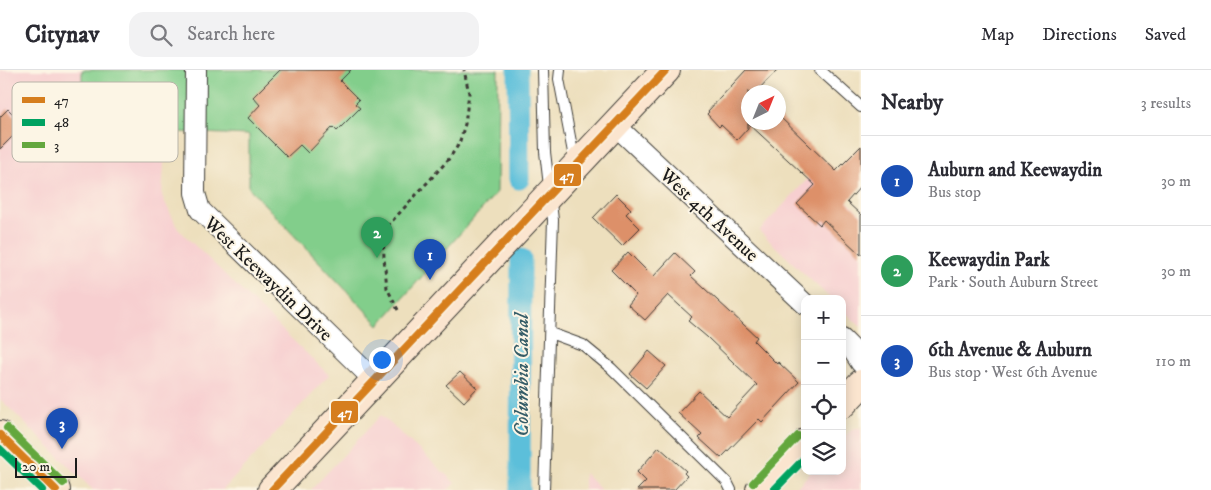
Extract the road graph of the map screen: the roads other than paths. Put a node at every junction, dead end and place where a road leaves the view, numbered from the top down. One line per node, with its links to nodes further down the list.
1 (196, 70): 14 (street, West Keewaydin Drive)
2 (543, 70): 9 (lane)
3 (560, 70): 8 (lane)
4 (666, 70): 7 (street)
5 (820, 70): 6 (lane)
6 (861, 107)
7 (615, 124): 8 (street); 10 (street, West 4th Avenue)
8 (576, 166): 9 (street)
9 (550, 193): 11 (lane); 14 (street)
10 (801, 300)
11 (550, 333): 21 (lane); 22 (lane)
12 (846, 344): 13 (street)
13 (861, 363)
14 (374, 380): 20 (street)
15 (861, 384): 16 (street)
16 (846, 400)
17 (0, 435): 19 (street)
18 (801, 447): 23 (street)
19 (56, 490)
20 (272, 490)
21 (544, 490)
22 (731, 490)
23 (760, 490)

